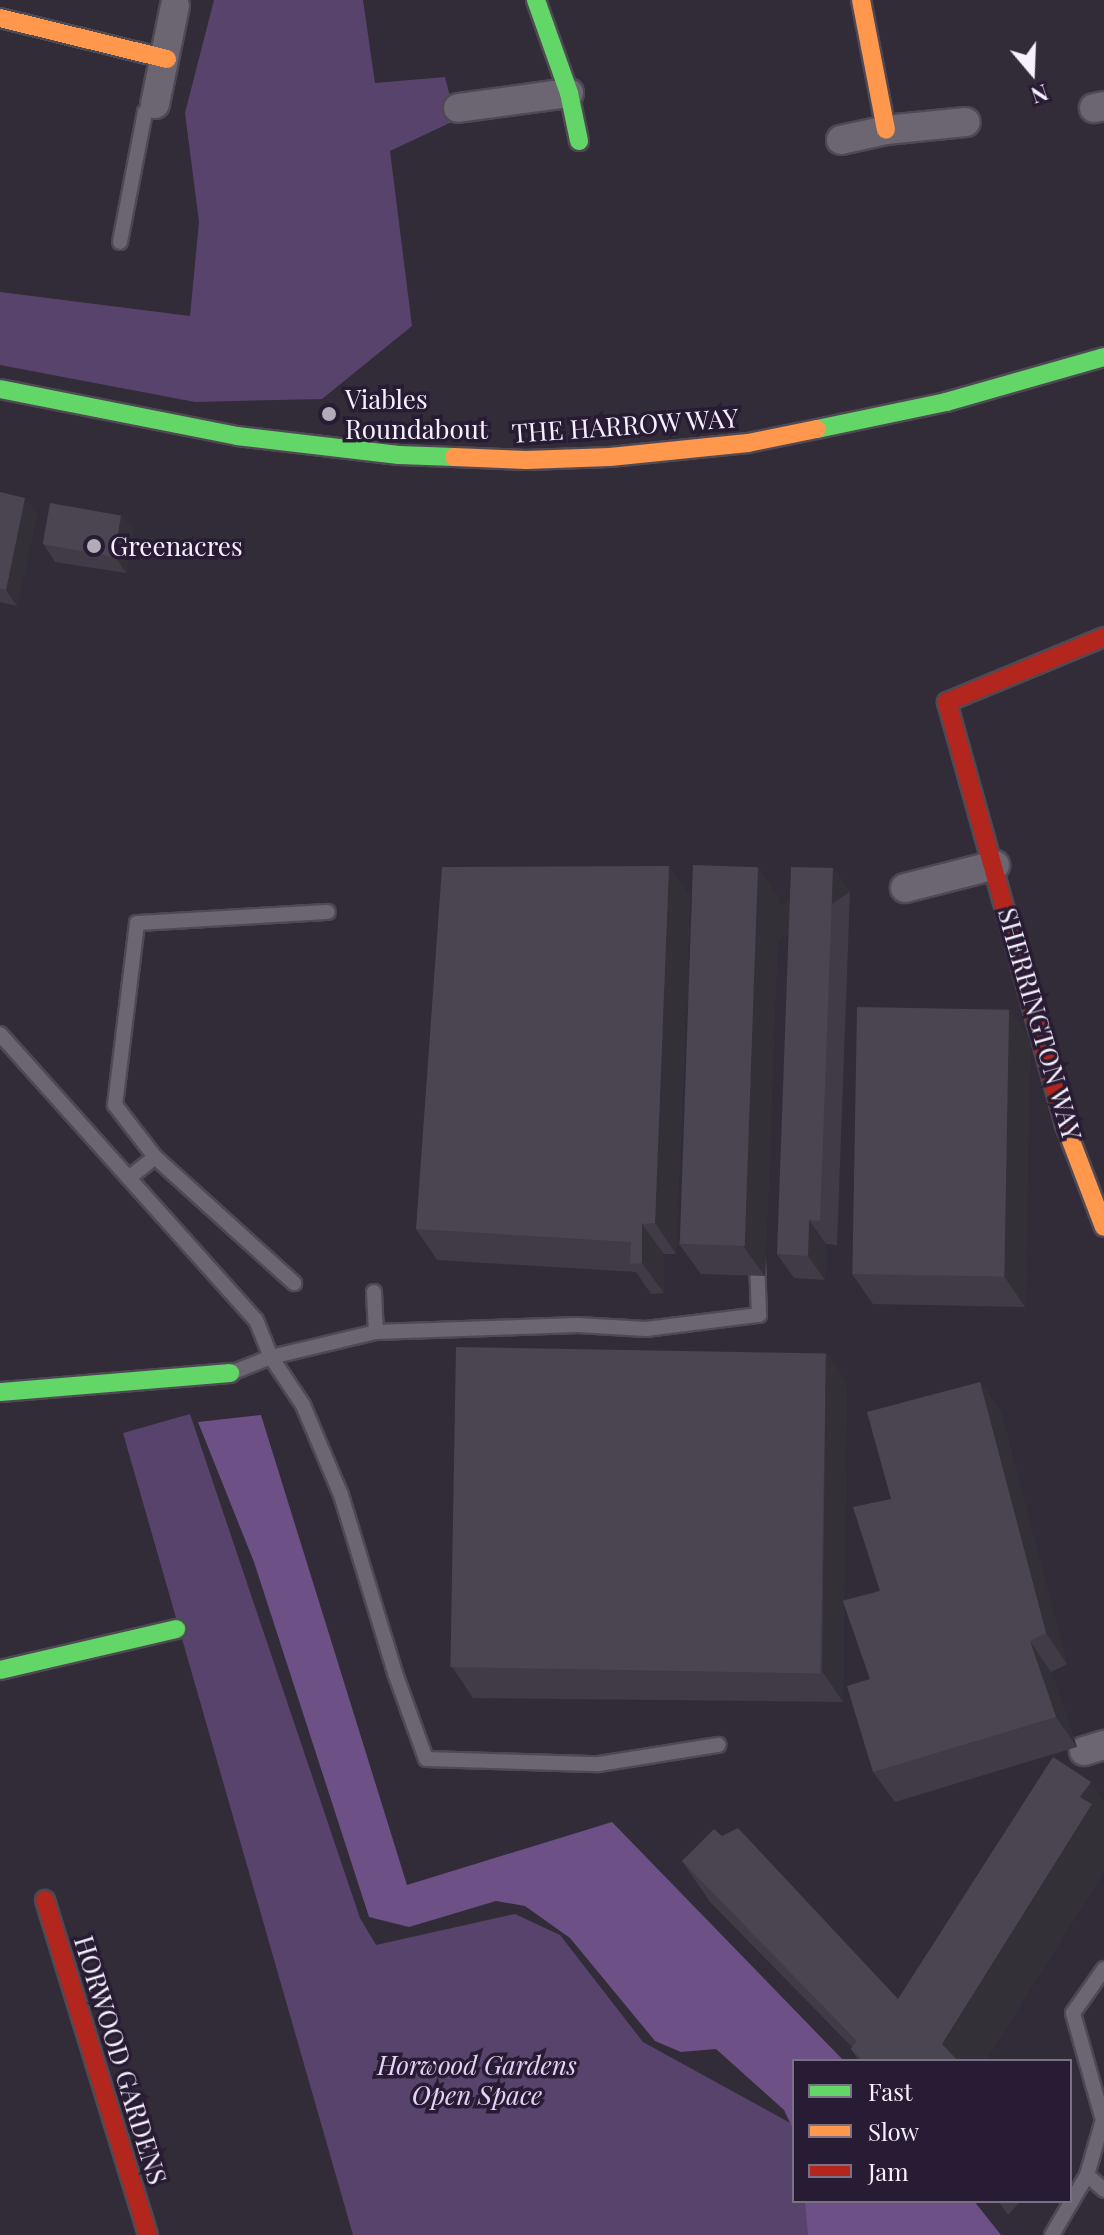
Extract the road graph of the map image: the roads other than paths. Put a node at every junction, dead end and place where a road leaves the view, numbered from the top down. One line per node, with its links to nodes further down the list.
1 (536, 0): 6 (street)
2 (861, 0): 10 (street)
3 (175, 6): 5 (street)
4 (0, 18): 5 (street)
5 (167, 59): 7 (street)
6 (569, 93): 8 (street); 12 (street)
7 (155, 104): 13 (lane)
8 (458, 108)
9 (966, 122): 10 (street)
10 (886, 130): 11 (street)
11 (841, 140)
12 (579, 141)
13 (120, 242)
14 (1104, 357): 15 (street, THE HARROW WAY)
15 (0, 389)
16 (1104, 637): 17 (street, SHERRINGTON WAY)
17 (995, 865): 18 (street); 23 (street, SHERRINGTON WAY)
18 (905, 888)
19 (328, 912): 21 (lane)
20 (0, 1034): 22 (lane)
21 (155, 1157): 22 (lane); 25 (lane)
22 (129, 1178): 28 (lane)
23 (1104, 1227)
24 (756, 1246): 27 (lane)
25 (294, 1283)
26 (374, 1292): 27 (lane)
27 (376, 1332): 28 (lane)
28 (271, 1357): 29 (lane); 33 (lane)
29 (230, 1373): 30 (street)
30 (0, 1392)
31 (176, 1629): 32 (street)
32 (0, 1670)
33 (718, 1745)
34 (45, 1900): 40 (street, HORWOOD GARDENS)
35 (1104, 1969): 36 (lane)
36 (1087, 2175): 37 (lane); 38 (lane)
37 (1104, 2190)
38 (1072, 2201)
39 (1071, 2203): 41 (lane)
40 (148, 2235)
41 (1052, 2235)

